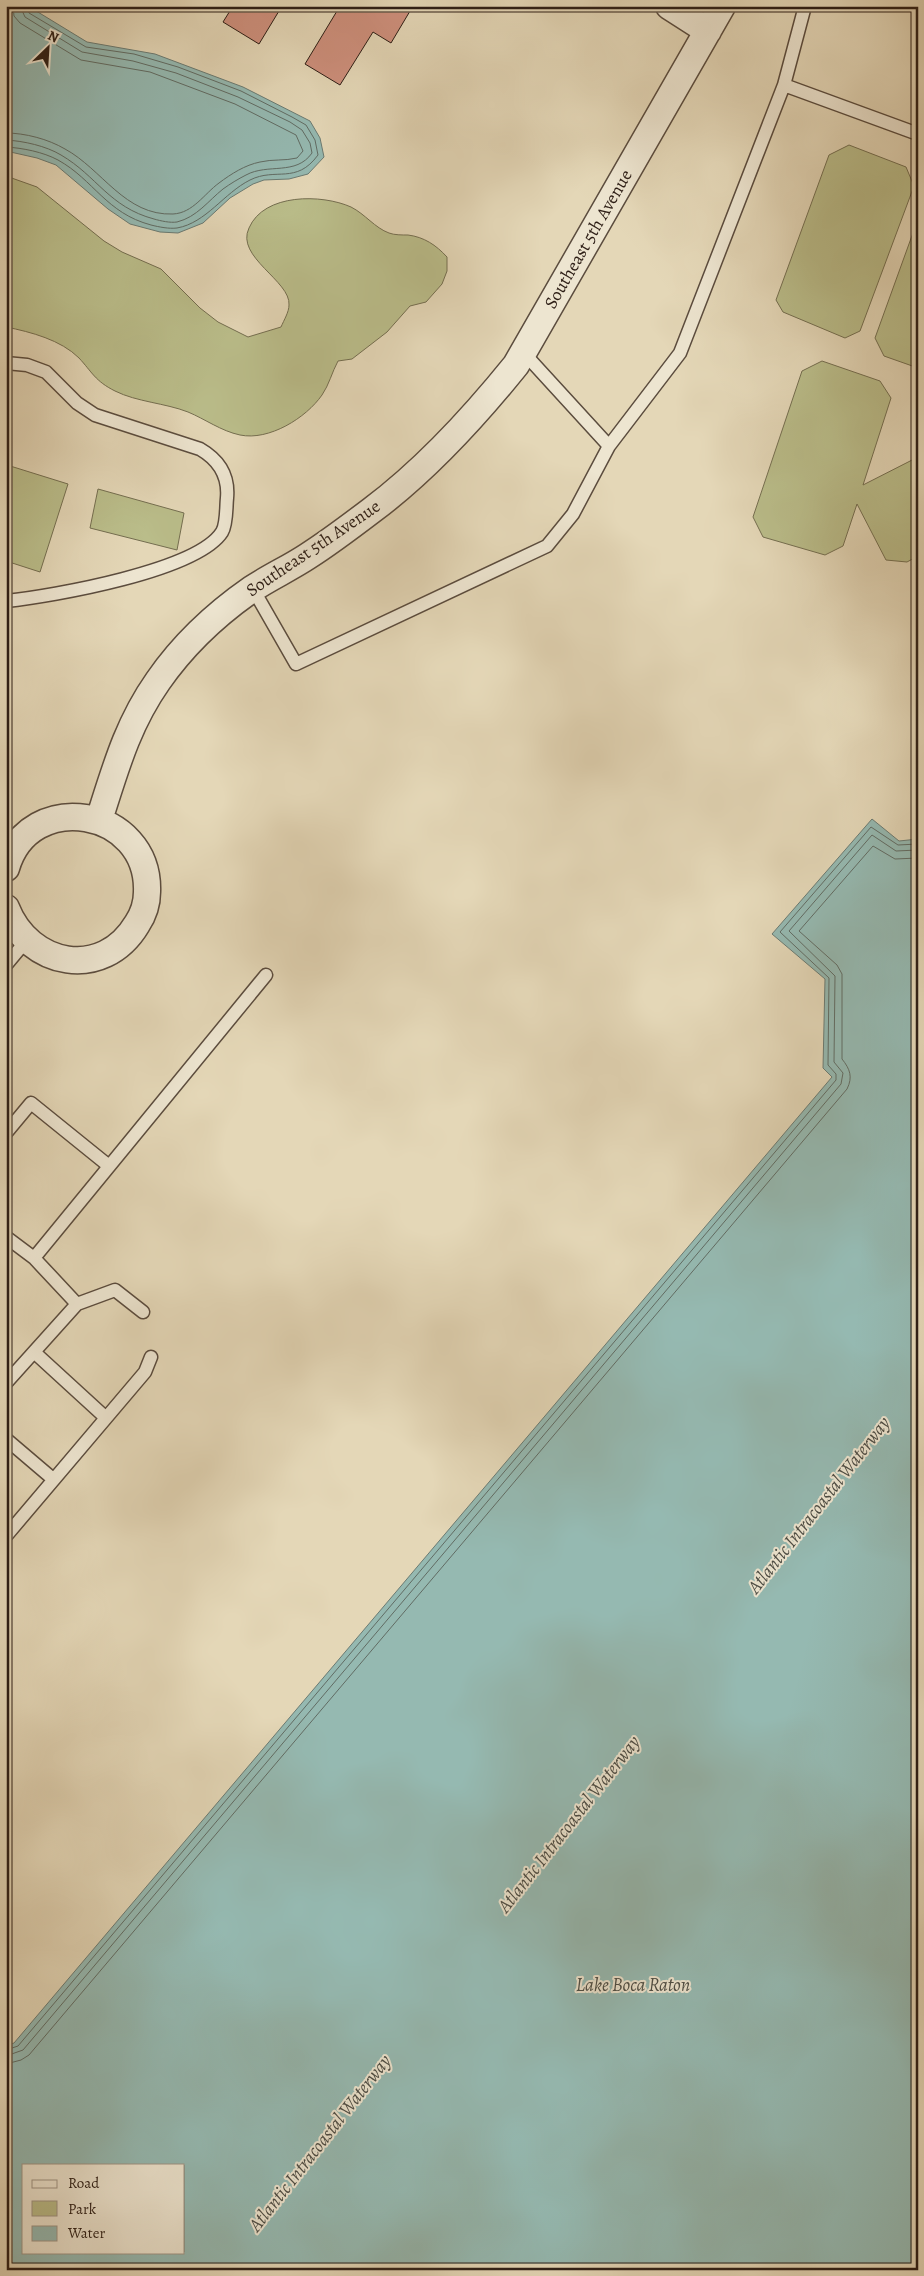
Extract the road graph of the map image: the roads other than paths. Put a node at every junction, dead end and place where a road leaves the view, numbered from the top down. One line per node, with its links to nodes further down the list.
1 (669, 6): 4 (street)
2 (722, 6): 4 (street, Southeast 5th Avenue)
3 (805, 6): 5 (lane)
4 (708, 31): 7 (street, Southeast 5th Avenue)
5 (784, 85): 6 (lane); 9 (lane)
6 (918, 134)
7 (523, 352): 9 (lane); 10 (street, Southeast 5th Avenue)
8 (6, 363): 11 (lane)
9 (609, 446): 10 (lane)
10 (253, 589): 12 (street, Southeast 5th Avenue)
11 (6, 601)
12 (99, 820): 13 (street); 15 (street)
13 (7, 861)
14 (6, 908): 15 (street)
15 (26, 941): 16 (lane)
16 (6, 965)
17 (266, 975): 19 (lane)
18 (6, 1133): 19 (lane)
19 (109, 1166): 21 (lane)
20 (6, 1237): 21 (lane)
21 (34, 1258): 22 (lane)
22 (77, 1304): 23 (lane); 24 (lane)
23 (143, 1312)
24 (34, 1352): 26 (lane); 27 (lane)
25 (151, 1357): 27 (lane)
26 (6, 1383)
27 (105, 1417): 29 (lane)
28 (6, 1438): 29 (lane)
29 (53, 1479): 30 (lane)
30 (6, 1536)

